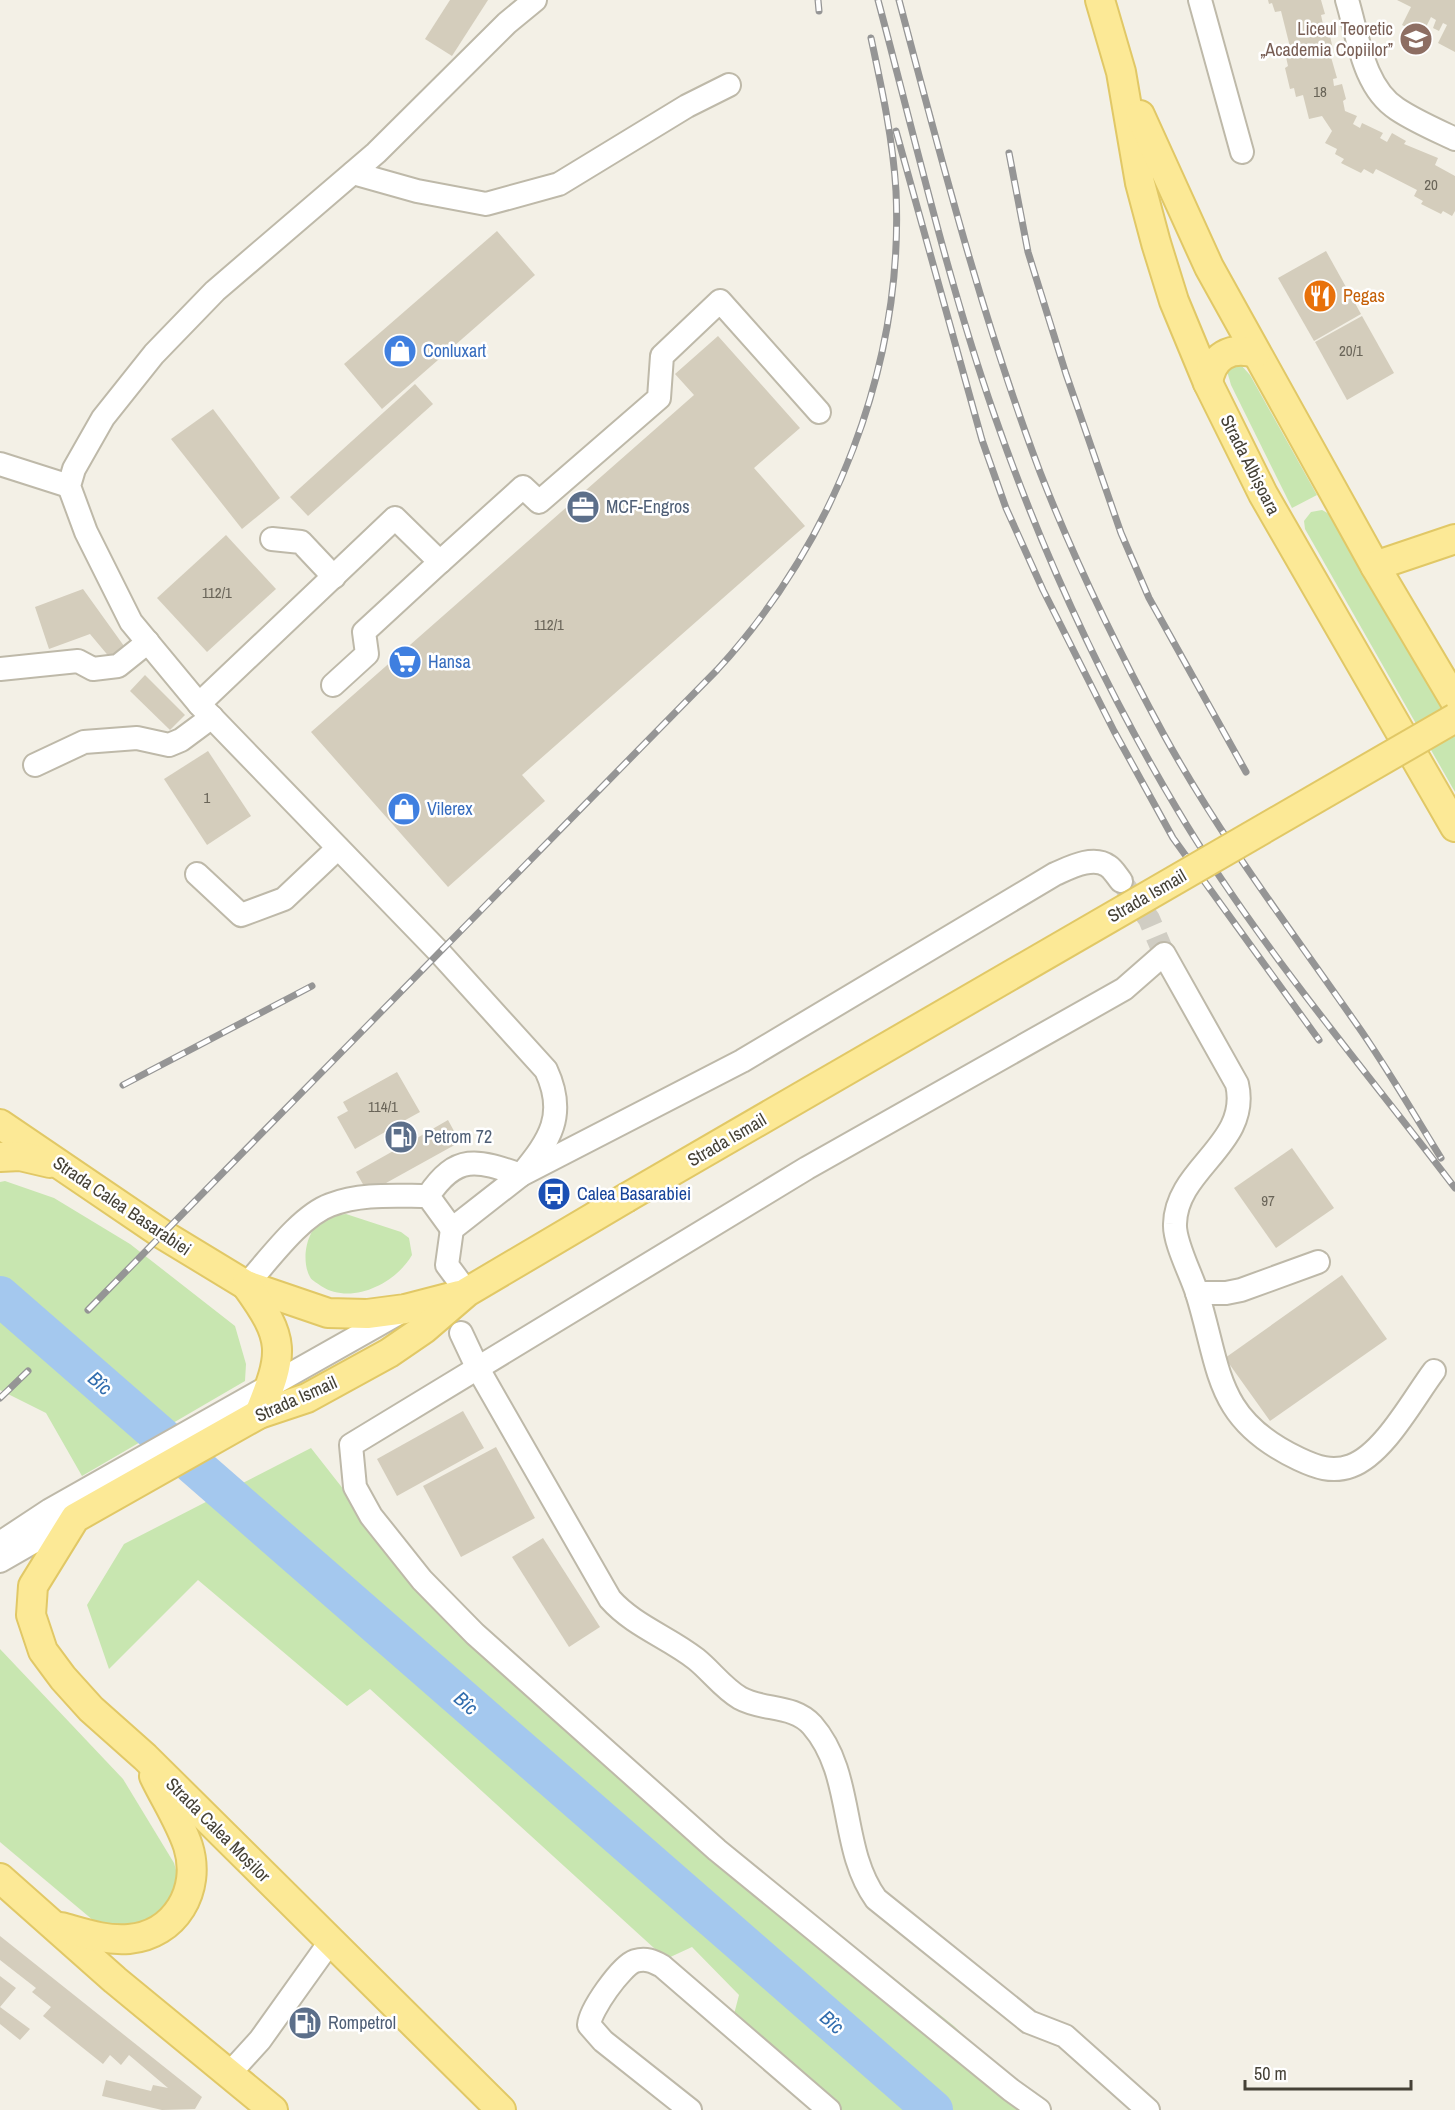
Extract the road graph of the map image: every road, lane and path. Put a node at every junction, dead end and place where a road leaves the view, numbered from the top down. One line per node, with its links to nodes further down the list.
1 (535, 0): 9 (lane)
2 (1100, 0): 5 (main road, Strada Albișoara)
3 (1200, 0): 8 (lane)
4 (1347, 0): 7 (lane)
5 (1121, 72): 10 (main road, Strada Albișoara); 11 (main road, Strada Albișoara)
6 (729, 85): 9 (lane)
7 (1455, 139)
8 (1242, 152)
9 (353, 173): 14 (lane)
10 (1256, 353): 11 (main road); 18 (main road, Strada Albișoara)
11 (1208, 383): 27 (main road, Strada Albișoara)
12 (819, 412): 17 (lane)
13 (0, 464): 14 (lane)
14 (69, 486): 20 (lane)
15 (272, 539): 19 (lane)
16 (1455, 539): 18 (main road)
17 (440, 562): 19 (lane); 22 (lane)
18 (1375, 566): 23 (main road, Strada Albișoara)
19 (333, 577): 24 (lane)
20 (148, 642): 21 (lane); 24 (lane)
21 (0, 669)
22 (333, 685)
23 (1455, 701)
24 (206, 711): 26 (lane); 28 (lane)
25 (1455, 718): 39 (main road, Strada Ismail, bridge)
26 (34, 765)
27 (1455, 827)
28 (338, 848): 29 (lane); 34 (lane)
29 (197, 874)
30 (1121, 881): 34 (lane)
31 (0, 1124): 33 (main road, Strada Calea Basarabiei)
32 (0, 1157): 33 (main road)
33 (64, 1167): 38 (main road, Strada Calea Basarabiei)
34 (522, 1175): 35 (lane); 36 (lane)
35 (428, 1196): 36 (lane); 38 (lane)
36 (452, 1229): 39 (lane)
37 (1318, 1263): 40 (lane)
38 (246, 1285): 41 (main road, Strada Calea Basarabiei); 45 (main road, Strada Calea Basarabiei)
39 (467, 1292): 41 (main road, Strada Calea Basarabiei); 45 (main road, Strada Ismail)
40 (1197, 1293): 43 (lane); 44 (lane)
41 (405, 1309): 45 (lane, Strada Ismail)
42 (461, 1333): 43 (lane)
43 (477, 1367): 59 (lane); 60 (lane)
44 (1434, 1371)
45 (259, 1399): 46 (main road, Strada Ismail)
46 (101, 1492): 47 (main road, Strada Ismail); 48 (lane, Strada Ismail)
47 (75, 1518): 49 (lane, Strada Ismail); 50 (main road, Strada Calea Moșilor)
48 (0, 1543)
49 (0, 1561)
50 (145, 1757): 52 (main road); 53 (main road, Strada Calea Moșilor)
51 (0, 1878): 52 (main road)
52 (54, 1925): 54 (main road)
53 (330, 1942): 54 (lane); 56 (main road, Strada Calea Moșilor)
54 (230, 2073): 55 (main road)
55 (273, 2110)
56 (501, 2110)
57 (690, 2110): 58 (lane)
58 (829, 2110)
59 (1039, 2110)
60 (1148, 2110)

